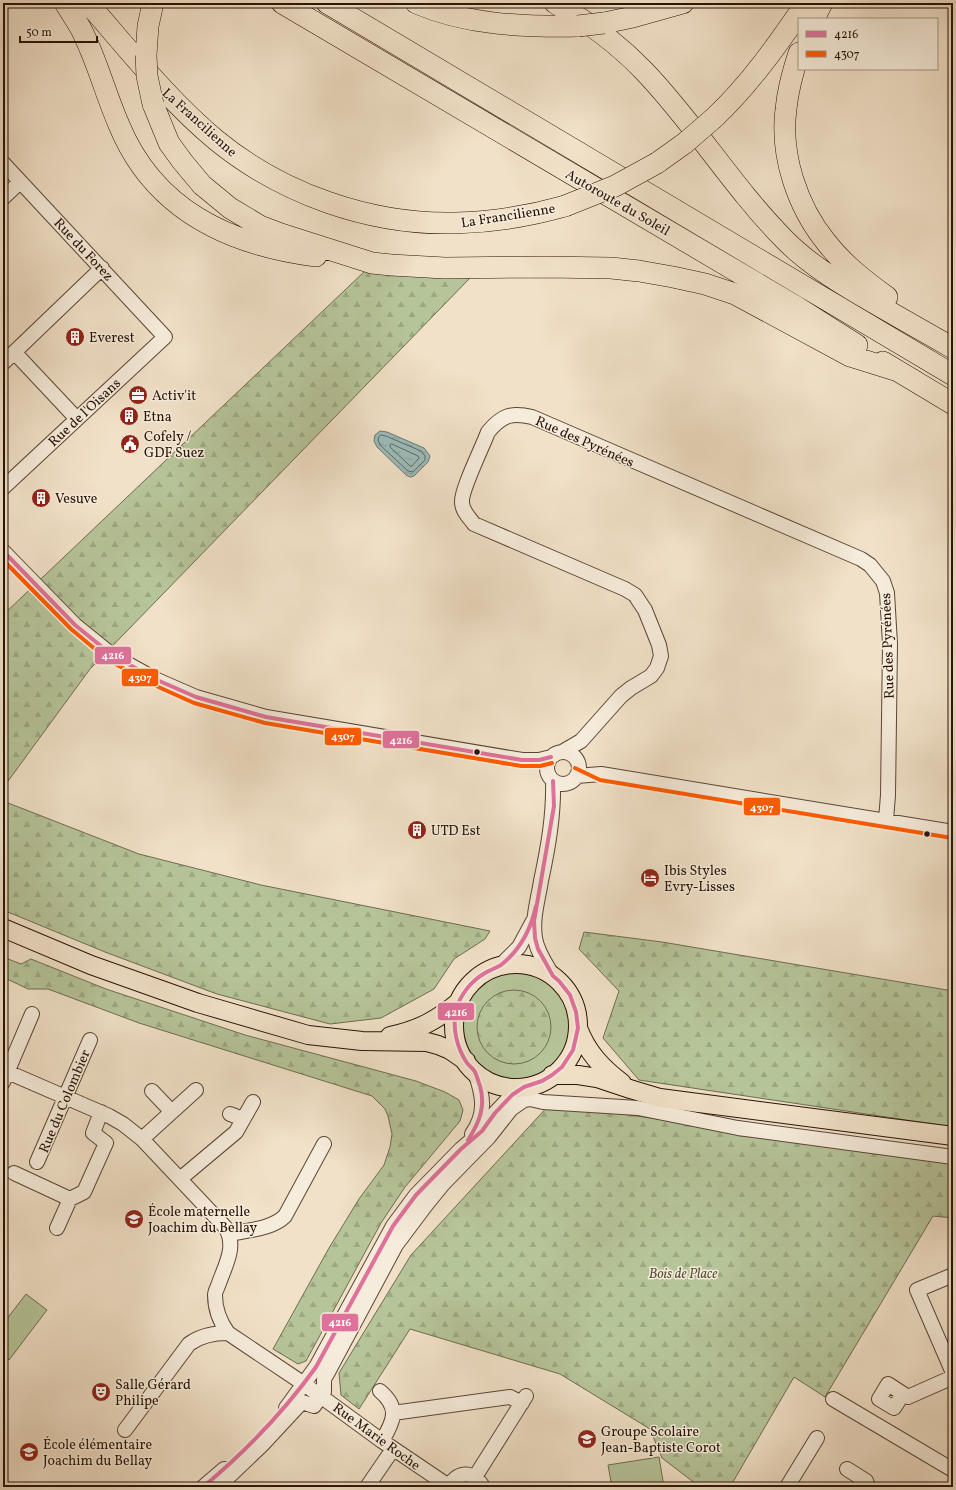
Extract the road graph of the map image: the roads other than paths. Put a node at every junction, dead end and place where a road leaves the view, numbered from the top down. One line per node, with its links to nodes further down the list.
1 (65, 3): 16 (highway)
2 (88, 3): 9 (highway, La Francilienne, bridge)
3 (153, 3): 16 (highway, bridge)
4 (282, 3): 23 (highway, Autoroute du Soleil)
5 (327, 3): 24 (highway, Autoroute du Soleil)
6 (416, 3): 8 (highway, bridge)
7 (555, 3): 20 (highway)
8 (683, 3)
9 (806, 3)
10 (822, 3): 11 (highway)
11 (814, 18)
12 (798, 56): 19 (highway)
13 (3, 163): 14 (street, Rue du Forez)
14 (20, 182): 15 (street); 17 (street, Rue du Forez)
15 (3, 198)
16 (372, 263): 23 (highway)
17 (102, 268): 18 (street, Rue du Forez); 21 (street)
18 (165, 337): 26 (street, Rue de l'Oisans)
19 (953, 343)
20 (953, 348)
21 (15, 352): 22 (street); 26 (street)
22 (3, 363)
23 (896, 370): 25 (highway, Autoroute du Soleil)
24 (953, 375)
25 (953, 404)
26 (77, 419): 27 (street, Rue de l'Oisans)
27 (3, 488)
28 (3, 551): 31 (street)
29 (581, 740): 30 (street, Rue des Pyrénées); 32 (street); 35 (street, Rue des Pyrénées)
30 (556, 755): 31 (street); 32 (street); 33 (street)
31 (522, 760): 33 (street)
32 (575, 771): 33 (street); 34 (street); 35 (street)
33 (550, 777): 34 (street)
34 (554, 806): 37 (street)
35 (886, 820): 36 (street)
36 (953, 832)
37 (534, 921): 39 (street); 40 (street)
38 (3, 928): 45 (main road)
39 (500, 966): 40 (main road); 41 (main road)
40 (553, 976): 43 (main road)
41 (460, 1001): 45 (main road); 46 (main road)
42 (32, 1014): 47 (street)
43 (578, 1028): 48 (main road); 50 (main road)
44 (90, 1040): 53 (street, Rue du Colombier)
45 (362, 1041): 46 (main road)
46 (470, 1066): 49 (main road); 60 (street)
47 (4, 1074): 53 (street)
48 (552, 1075): 49 (main road); 50 (main road)
49 (524, 1087): 60 (street)
50 (630, 1089): 57 (main road)
51 (196, 1090): 56 (street)
52 (152, 1091): 56 (street)
53 (66, 1096): 55 (street); 62 (street, Rue du Colombier)
54 (253, 1102): 64 (street)
55 (101, 1112): 58 (street); 65 (street)
56 (172, 1112): 58 (street)
57 (953, 1136)
58 (142, 1139): 64 (street)
59 (324, 1144): 67 (street)
60 (461, 1149): 72 (street)
61 (953, 1157): 75 (street)
62 (37, 1162)
63 (14, 1173): 65 (street)
64 (180, 1179): 67 (street)
65 (70, 1200): 66 (street)
66 (57, 1228)
67 (230, 1234): 69 (street)
68 (953, 1275): 70 (street)
69 (228, 1333): 72 (street, Rue Marie Roche); 78 (street)
70 (953, 1373)
71 (953, 1377): 74 (street)
72 (304, 1384): 75 (street, Rue Marie Roche); 84 (street)
73 (380, 1391): 77 (street)
74 (903, 1394)
75 (321, 1396): 80 (street, Rue Marie Roche); 85 (street)
76 (833, 1399): 82 (street)
77 (393, 1413): 80 (street); 83 (street)
78 (125, 1430)
79 (817, 1438): 88 (street)
80 (387, 1445): 86 (street); 87 (street, Rue Marie Roche)
81 (847, 1469): 89 (street)
82 (953, 1470)
83 (479, 1482): 87 (street)
84 (203, 1487)
85 (218, 1487)
86 (367, 1487)
87 (449, 1487)
88 (787, 1487)
89 (868, 1487)

